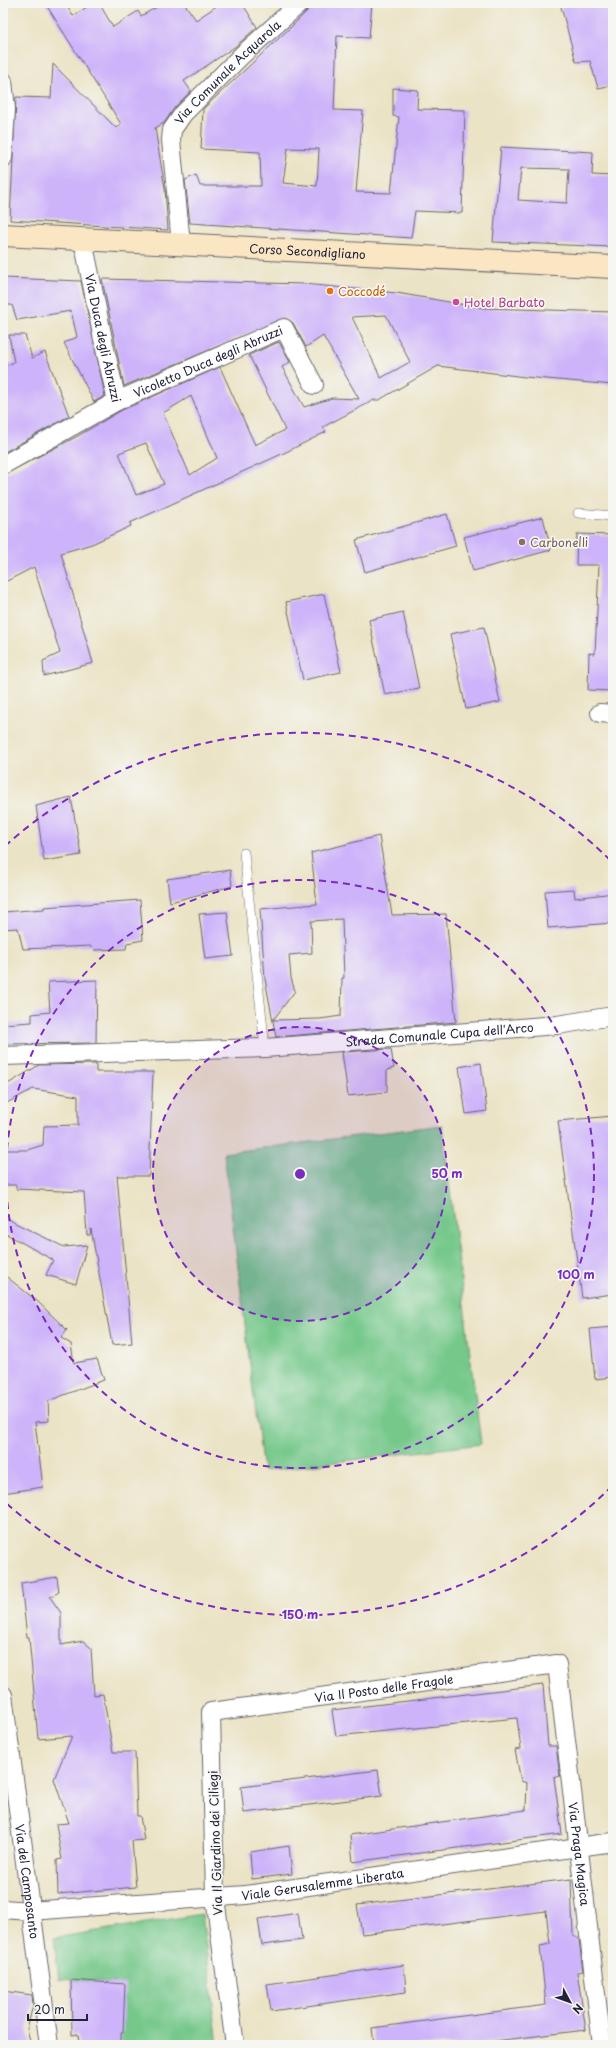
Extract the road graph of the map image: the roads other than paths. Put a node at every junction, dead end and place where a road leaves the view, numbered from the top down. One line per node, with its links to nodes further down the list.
1 (300, 3): 6 (street, Via Comunale Acquarola)
2 (3, 81): 3 (street)
3 (3, 158)
4 (3, 235): 5 (main road, Corso Secondigliano)
5 (83, 240): 6 (main road, Corso Secondigliano); 9 (street, Via Duca degli Abruzzi)
6 (181, 244): 7 (main road, Corso Secondigliano)
7 (613, 267)
8 (314, 385): 9 (street, Vicoletto Duca degli Abruzzi)
9 (117, 401): 10 (street, Via Duca degli Abruzzi)
10 (3, 465)
11 (578, 513): 12 (lane)
12 (613, 516)
13 (244, 853): 15 (lane)
14 (613, 1016): 15 (street, Strada Comunale Cupa dell'Arco)
15 (265, 1048): 16 (street, Strada Comunale Cupa dell'Arco)
16 (3, 1056)
17 (557, 1664): 19 (street, Via Il Posto delle Fragole); 22 (street, Via Praga Magica)
18 (3, 1695): 20 (street, Via del Camposanto)
19 (211, 1712): 23 (street, Via Il Giardino dei Ciliegi)
20 (9, 1795): 25 (street, Via del Camposanto)
21 (613, 1842): 22 (street, Viale Gerusalemme Liberata)
22 (578, 1847): 23 (street, Viale Gerusalemme Liberata); 29 (street, Via Praga Magica)
23 (215, 1898): 25 (street, Viale Gerusalemme Liberata); 28 (street, Via Il Giardino dei Ciliegi)
24 (3, 1909): 25 (street, Viale Gerusalemme Liberata)
25 (30, 1911): 27 (street, Via del Camposanto)
26 (613, 2043): 29 (street)
27 (49, 2045)
28 (235, 2045)
29 (601, 2045)

